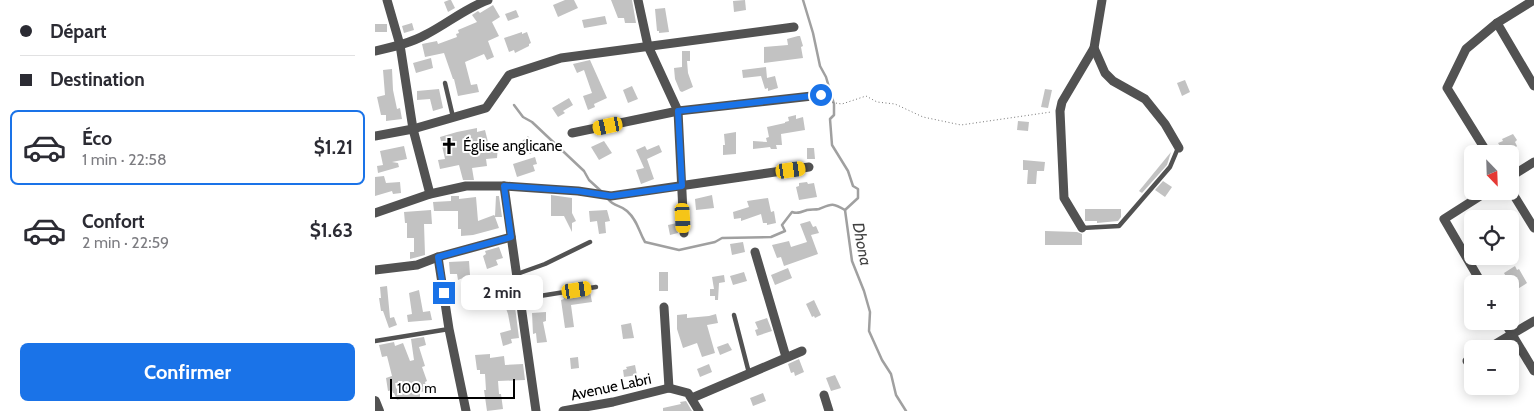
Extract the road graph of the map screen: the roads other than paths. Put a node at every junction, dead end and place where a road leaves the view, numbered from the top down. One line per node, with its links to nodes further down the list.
1 (387, 0): 8 (street)
2 (488, 0): 8 (street)
3 (638, 0): 9 (street)
4 (1102, 0): 10 (street)
5 (1534, 0): 6 (street)
6 (1497, 22): 13 (street); 20 (street)
7 (794, 27): 9 (street)
8 (400, 46): 11 (street); 17 (street)
9 (648, 46): 15 (street); 16 (street)
10 (1094, 48): 21 (street); 31 (street)
11 (375, 51)
12 (445, 83): 16 (lane)
13 (1534, 86)
14 (821, 95): 15 (street)
15 (678, 111): 18 (street); 26 (street)
16 (453, 117): 17 (street)
17 (413, 129): 19 (street); 27 (street)
18 (572, 133)
19 (375, 136)
20 (1482, 145)
21 (1179, 148): 31 (lane)
22 (1534, 162): 24 (street)
23 (809, 167): 26 (street)
24 (1519, 171)
25 (504, 186): 26 (street); 27 (street); 34 (street)
26 (682, 186): 33 (street)
27 (430, 194): 30 (street)
28 (1474, 200): 40 (street)
29 (1517, 200): 32 (street)
30 (375, 213)
31 (1081, 228)
32 (1534, 228)
33 (684, 234)
34 (511, 237): 37 (street); 39 (street)
35 (589, 242): 39 (lane)
36 (755, 252): 52 (street)
37 (438, 257): 38 (street); 46 (street)
38 (375, 270)
39 (517, 274): 42 (street)
40 (1477, 275)
41 (596, 287): 42 (lane)
42 (520, 299): 62 (street)
43 (665, 308): 55 (street)
44 (734, 315): 54 (lane)
45 (1534, 320): 48 (street)
46 (449, 329): 50 (lane); 61 (street)
47 (1510, 330): 48 (street)
48 (1512, 334): 49 (street); 53 (street)
49 (1502, 340)
50 (375, 341)
51 (802, 351): 52 (street)
52 (786, 357): 54 (street)
53 (1534, 371)
54 (749, 373): 57 (street)
55 (669, 388): 57 (street, Avenue Labri); 59 (street, Avenue Labri)
56 (824, 395): 66 (street)
57 (692, 398): 65 (street)
58 (375, 402): 60 (street)
59 (613, 402): 63 (street, Avenue Labri); 64 (street)
60 (379, 411)
61 (466, 411)
62 (536, 411)
63 (563, 411)
64 (618, 411)
65 (699, 411)
66 (829, 411)

